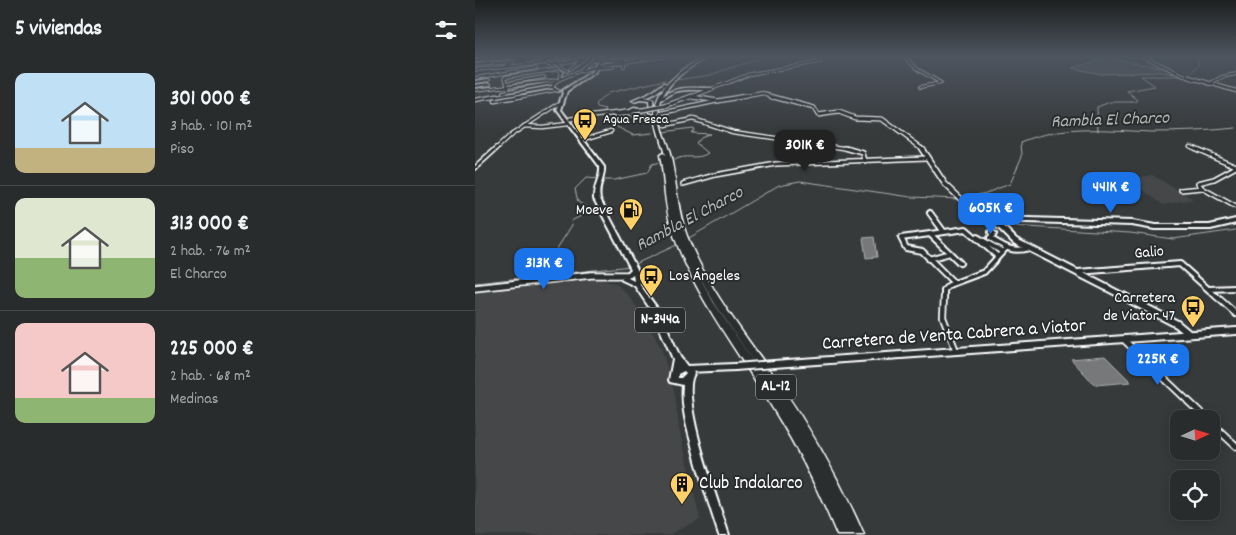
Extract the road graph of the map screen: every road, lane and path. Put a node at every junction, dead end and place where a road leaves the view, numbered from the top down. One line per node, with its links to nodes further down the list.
1 (489, 80): 16 (street)
2 (506, 81): 17 (street)
3 (532, 81): 15 (street); 22 (street)
4 (545, 81): 19 (street)
5 (557, 81): 20 (street)
6 (574, 81): 31 (main road)
7 (668, 81): 43 (highway)
8 (670, 81): 48 (highway)
9 (673, 81): 48 (highway)
10 (674, 81): 28 (highway)
11 (732, 81): 29 (street)
12 (938, 81): 23 (street)
13 (1200, 81): 18 (street)
14 (1215, 81): 18 (street)
15 (519, 82): 17 (street); 25 (street)
16 (490, 84): 21 (street); 24 (street)
17 (507, 84): 24 (street); 33 (street)
18 (1209, 84): 32 (street)
19 (546, 85): 20 (street); 22 (street)
20 (553, 85): 26 (street); 31 (street)
21 (475, 86)
22 (534, 87): 25 (street)
23 (920, 87)
24 (493, 88): 27 (street)
25 (522, 89): 33 (street)
26 (539, 89): 30 (street); 34 (street)
27 (475, 90)
28 (683, 90): 29 (highway); 48 (highway)
29 (708, 90): 37 (street)
30 (525, 91): 33 (street); 36 (street)
31 (562, 91): 34 (street); 46 (main road)
32 (1236, 91)
33 (510, 92): 35 (street); 38 (street)
34 (542, 92): 36 (street)
35 (503, 93): 39 (street); 40 (street)
36 (528, 95): 38 (street)
37 (693, 96): 44 (street); 48 (street, bridge)
38 (513, 97): 40 (street)
39 (487, 98): 41 (street); 45 (street)
40 (507, 98): 42 (street)
41 (475, 100)
42 (495, 101)
43 (634, 101): 47 (highway); 48 (highway)
44 (719, 101): 56 (street); 57 (street)
45 (488, 102)
46 (560, 103): 51 (main road); 52 (street)
47 (635, 110): 48 (highway); 49 (highway)
48 (650, 110): 49 (street); 72 (highway, AL-12)
49 (627, 113): 50 (street); 51 (street)
50 (646, 117)
51 (569, 120): 52 (street); 54 (main road, N-344a)
52 (524, 126): 59 (street)
53 (611, 131): 54 (street)
54 (581, 140): 81 (main road, N-344a)
55 (1189, 146): 58 (street)
56 (926, 158): 57 (street); 65 (street)
57 (865, 161): 60 (street)
58 (1236, 167): 61 (street)
59 (475, 168)
60 (683, 184)
61 (1202, 188): 62 (street); 63 (street)
62 (1181, 190)
63 (1236, 207)
64 (930, 213): 67 (street)
65 (986, 216): 66 (street); 74 (street)
66 (1236, 221)
67 (944, 232): 69 (street); 70 (street)
68 (991, 232): 73 (street)
69 (930, 234): 71 (street); 76 (street)
70 (971, 234): 75 (street); 77 (street)
71 (901, 238): 78 (street)
72 (683, 241): 100 (highway, AL-12); 101 (highway, AL-12)
73 (1006, 248): 74 (street); 75 (street)
74 (1029, 248): 80 (street)
75 (1001, 251): 77 (street)
76 (950, 253): 78 (street); 79 (street)
77 (997, 256): 82 (street)
78 (929, 259): 82 (street)
79 (961, 263)
80 (1076, 272): 85 (street, Galio); 88 (street)
81 (631, 277): 83 (main road); 91 (main road, N-344a)
82 (954, 283): 90 (street)
83 (475, 288)
84 (1236, 288): 85 (street)
85 (1209, 289): 86 (street, Galio)
86 (1236, 314)
87 (1236, 330): 88 (street, Carretera de Venta Cabrera a Viator)
88 (1189, 334): 89 (street, Carretera de Venta Cabrera a Viator)
89 (1123, 338): 90 (street, Carretera de Venta Cabrera a Viator); 96 (street)
90 (956, 351): 93 (street, Carretera de Venta Cabrera a Viator, bridge)
91 (677, 359): 92 (main road); 93 (main road, N-344a)
92 (675, 372): 93 (main road); 94 (main road)
93 (687, 373): 94 (main road); 95 (main road)
94 (677, 382): 95 (main road)
95 (687, 393): 99 (main road)
96 (1198, 410)
97 (1220, 431): 98 (street)
98 (1236, 446)
99 (724, 535)
100 (844, 535)
101 (857, 535)

